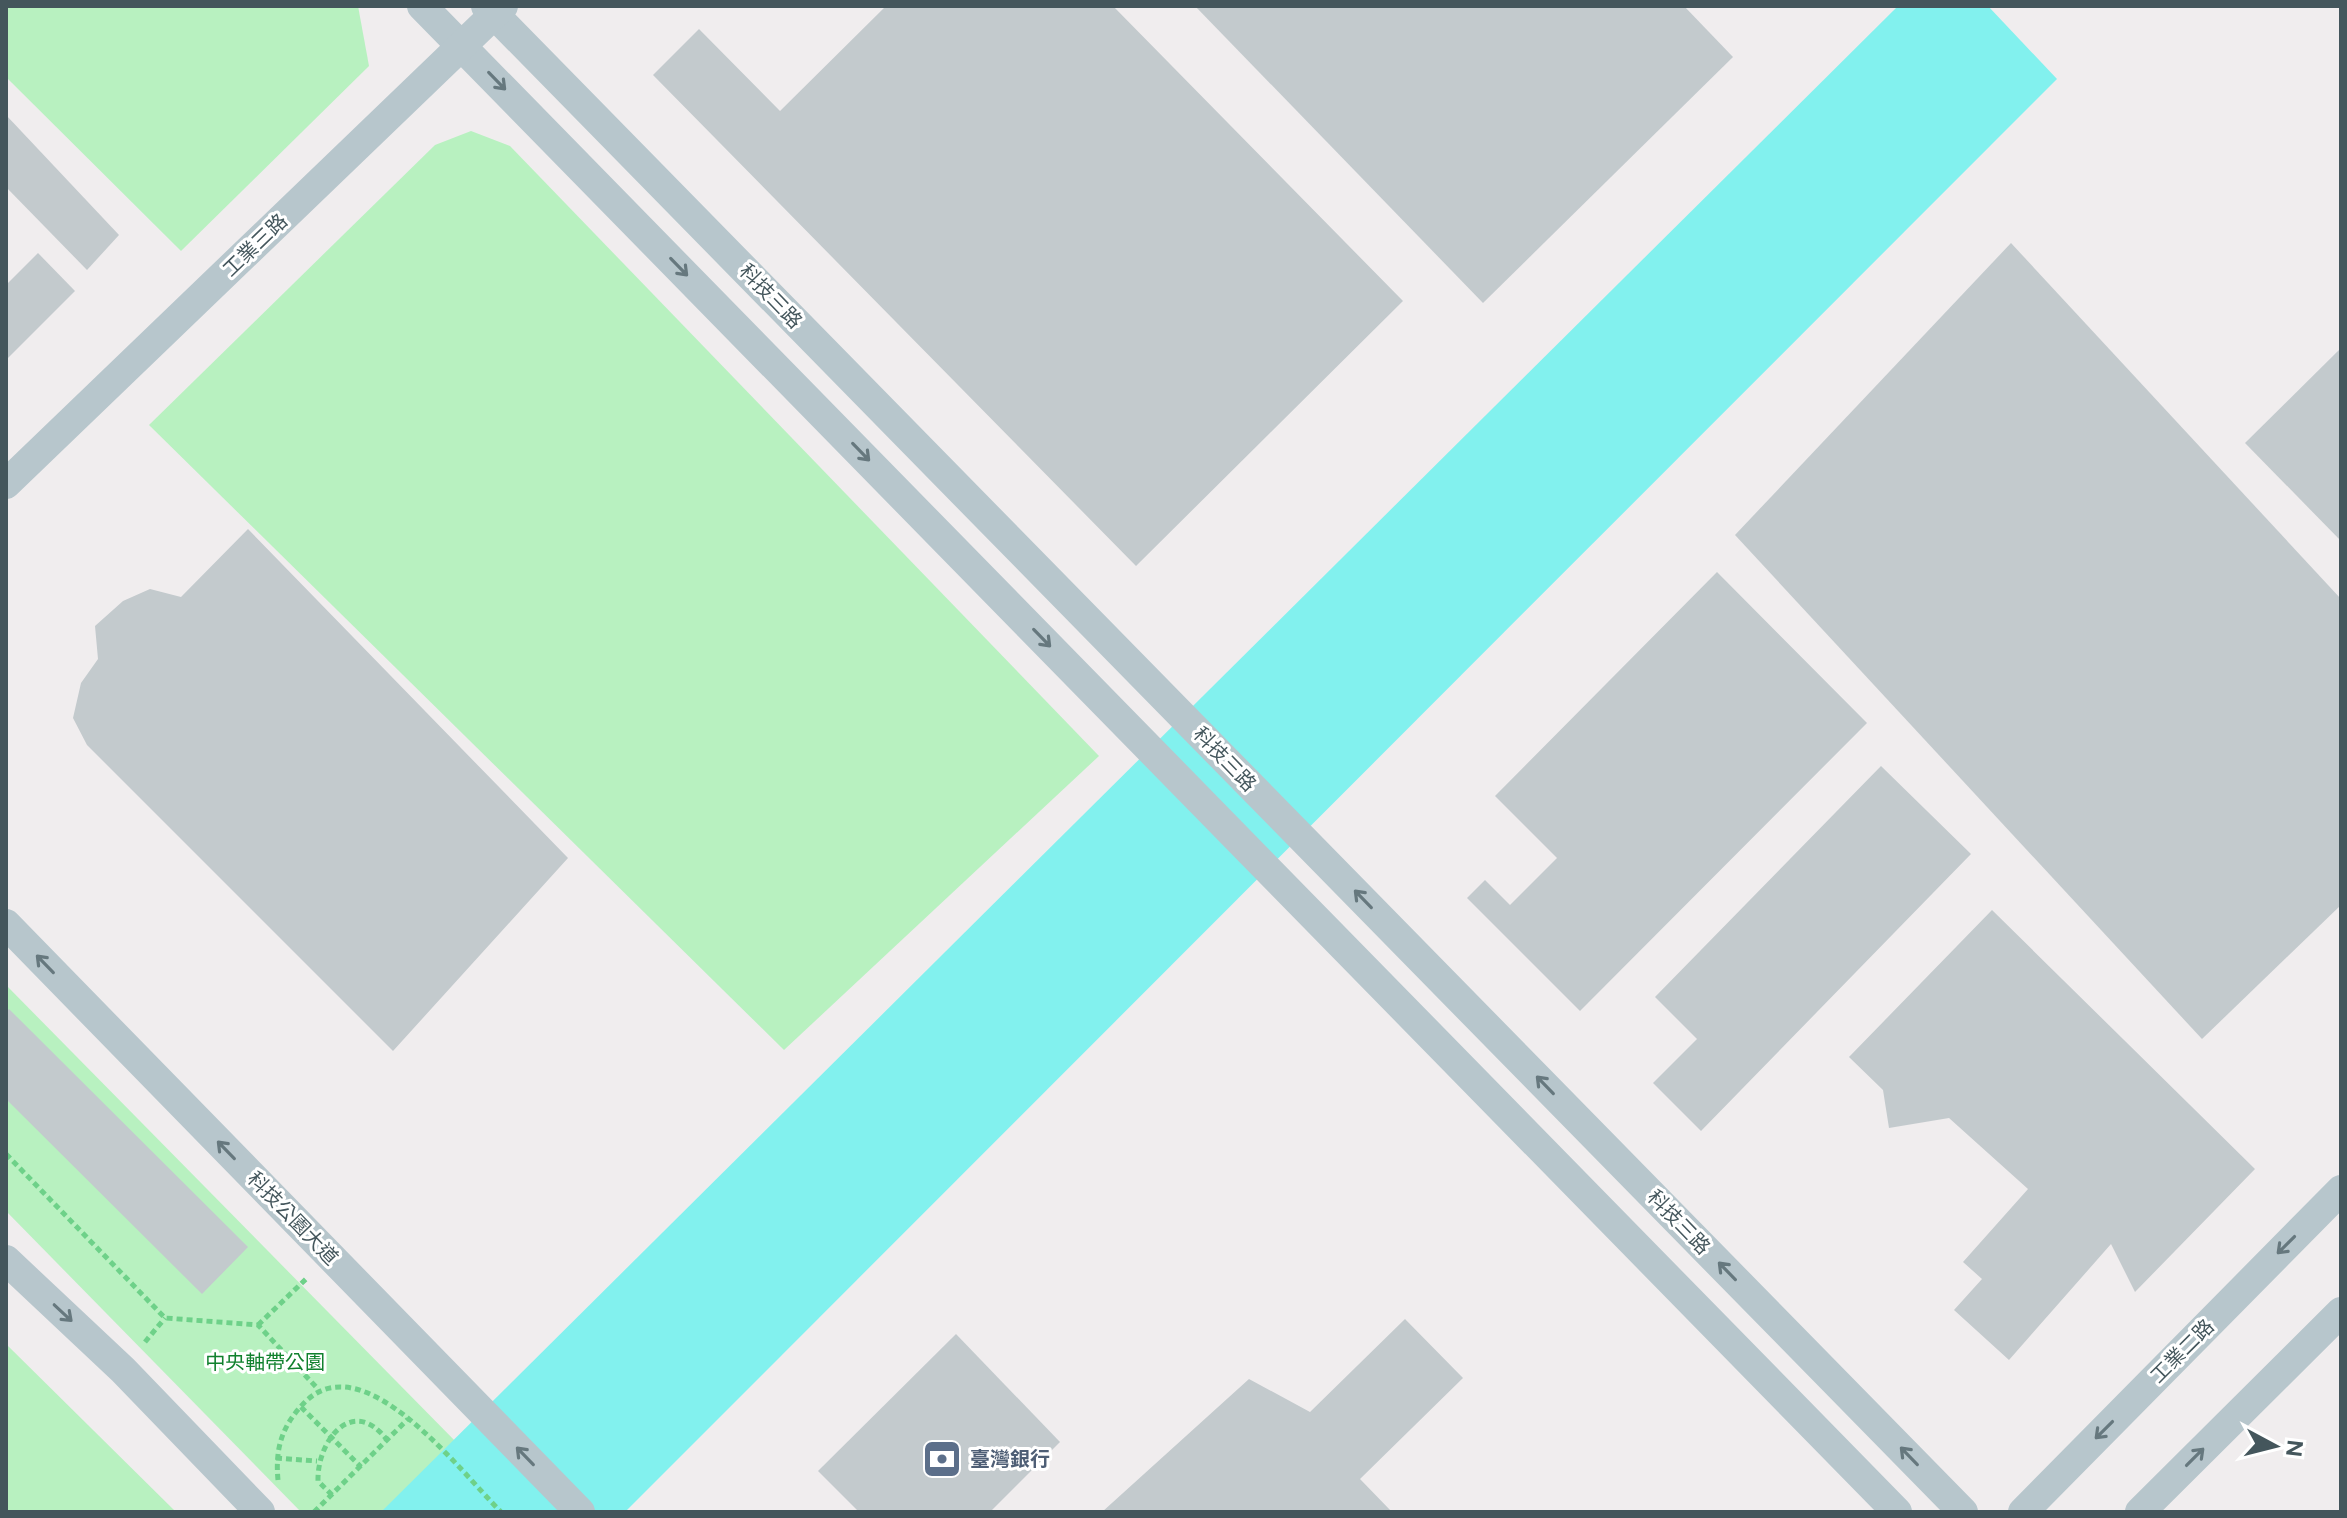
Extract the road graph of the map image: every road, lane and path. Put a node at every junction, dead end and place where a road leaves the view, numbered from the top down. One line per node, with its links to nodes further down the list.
1 (422, 6): 3 (street)
2 (495, 9): 3 (street, 工業三路); 27 (street, 科技三路, one-way to 2)
3 (462, 45): 4 (street, 工業三路); 26 (street, one-way to 26)
4 (6, 484)
5 (6, 924): 8 (street, 科技公園大道, one-way to 5)
6 (6, 1154): 11 (path)
7 (2341, 1190): 28 (street, 工業二路, one-way to 28)
8 (330, 1256): 11 (path); 25 (street, 科技公園大道, one-way to 8)
9 (6, 1260): 22 (street, one-way to 22)
10 (2341, 1312): 29 (street, one-way to 10)
11 (258, 1325): 12 (path)
12 (318, 1389): 13 (path); 14 (path)
13 (301, 1407): 15 (path); 17 (path)
14 (408, 1419): 16 (path); 24 (path)
15 (331, 1437): 16 (path); 18 (path); 19 (path)
16 (387, 1440): 19 (path)
17 (276, 1458): 18 (path); 20 (path)
18 (317, 1461): 21 (path)
19 (361, 1467): 21 (path)
20 (279, 1484)
21 (332, 1495): 23 (path)
22 (260, 1512)
23 (314, 1512)
24 (501, 1512)
25 (580, 1512)
26 (1897, 1512)
27 (1963, 1512)
28 (2023, 1512)
29 (2140, 1512)

